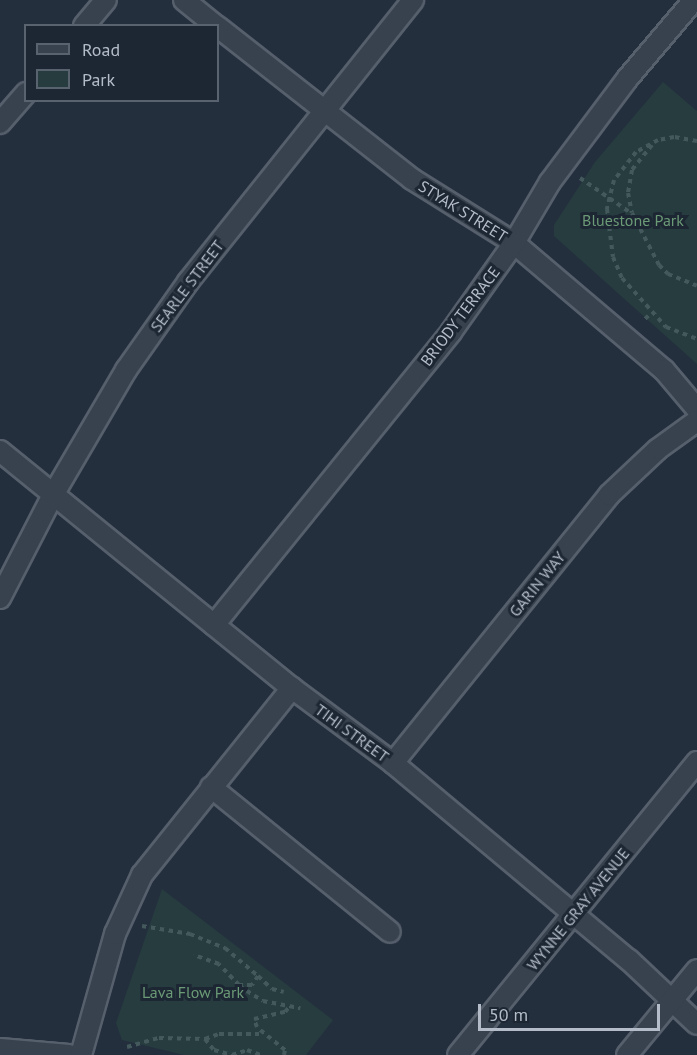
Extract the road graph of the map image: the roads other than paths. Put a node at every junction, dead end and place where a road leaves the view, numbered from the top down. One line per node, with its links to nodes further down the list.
1 (106, 0): 5 (street)
2 (184, 0): 6 (street, STYAK STREET)
3 (413, 0): 9 (street, SEARLE STREET)
4 (694, 0): 11 (street, BRIODY TERRACE)
5 (86, 24)
6 (214, 24)
7 (219, 28): 9 (street, STYAK STREET)
8 (24, 95): 10 (street)
9 (324, 109): 11 (street, STYAK STREET); 15 (street, SEARLE STREET)
10 (0, 123)
11 (514, 243): 12 (street, STYAK STREET); 17 (street, BRIODY TERRACE)
12 (697, 408)
13 (697, 421): 20 (street, GARIN WAY)
14 (0, 451): 15 (street, TIHI STREET)
15 (53, 495): 16 (street, SEARLE STREET); 17 (street, TIHI STREET)
16 (0, 598)
17 (214, 625): 18 (street, TIHI STREET)
18 (292, 688): 20 (street, TIHI STREET); 21 (street)
19 (697, 762): 22 (street, WYNNE GRAY AVENUE)
20 (393, 763): 22 (street, TIHI STREET)
21 (211, 787): 23 (street); 29 (street)
22 (574, 914): 25 (street, TIHI STREET); 30 (street, WYNNE GRAY AVENUE)
23 (390, 932)
24 (697, 970): 25 (street)
25 (673, 1000): 26 (street, TIHI STREET); 31 (street)
26 (697, 1025)
27 (0, 1049): 28 (street)
28 (69, 1055)
29 (81, 1055)
30 (458, 1055)
31 (627, 1055)

